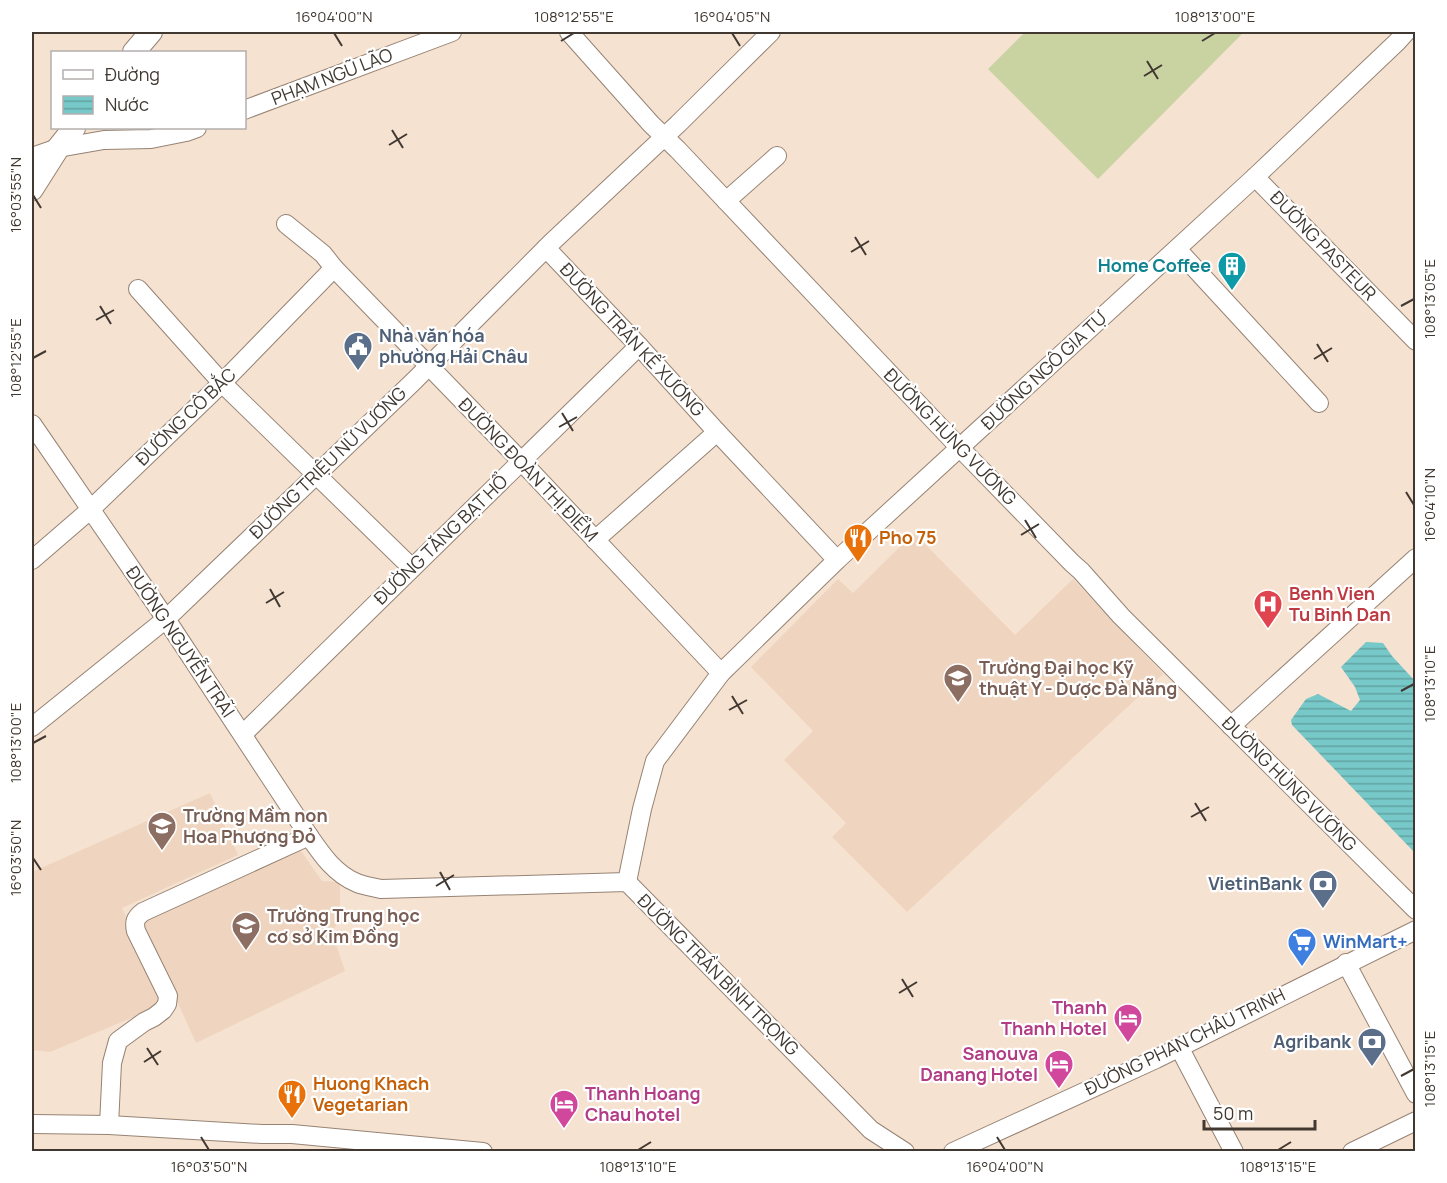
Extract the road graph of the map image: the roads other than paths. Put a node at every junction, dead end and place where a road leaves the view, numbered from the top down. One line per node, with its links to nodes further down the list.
1 (151, 32): 6 (main road)
2 (452, 32): 7 (street, PHẠM NGŨ LÃO)
3 (569, 32): 10 (street, ĐƯỜNG HÙNG VƯƠNG)
4 (771, 32): 10 (street, ĐƯỜNG TRIỆU NỮ VƯƠNG)
5 (1406, 32): 14 (street, ĐƯỜNG NGÔ GIA TỰ)
6 (135, 51)
7 (246, 109)
8 (73, 129): 11 (main road)
9 (194, 129): 11 (street)
10 (664, 137): 16 (street, ĐƯỜNG HÙNG VƯƠNG); 18 (street, ĐƯỜNG TRIỆU NỮ VƯƠNG)
11 (58, 147): 13 (street); 15 (main road)
12 (777, 156): 16 (street)
13 (32, 157)
14 (1255, 177): 19 (street, ĐƯỜNG NGÔ GIA TỰ); 22 (street, ĐƯỜNG PASTEUR)
15 (32, 189)
16 (726, 201): 29 (street, ĐƯỜNG HÙNG VƯƠNG)
17 (286, 224): 20 (street, ĐƯỜNG ĐOÀN THỊ ĐIỂM)
18 (546, 248): 23 (street, ĐƯỜNG TRẦN KẾ XƯƠNG); 24 (street, ĐƯỜNG TRIỆU NỮ VƯƠNG)
19 (1177, 249): 26 (street); 29 (street, ĐƯỜNG NGÔ GIA TỰ)
20 (334, 268): 24 (street, ĐƯỜNG ĐOÀN THỊ ĐIỂM); 25 (street, ĐƯỜNG CÔ BẮC)
21 (138, 289): 25 (street)
22 (1416, 341)
23 (639, 346): 28 (street, ĐƯỜNG TRẦN KẾ XƯƠNG); 30 (street, ĐƯỜNG TĂNG BẠT HỔ)
24 (429, 366): 30 (street, ĐƯỜNG ĐOÀN THỊ ĐIỂM); 31 (street, ĐƯỜNG TRIỆU NỮ VƯƠNG)
25 (222, 383): 31 (street); 32 (street, ĐƯỜNG CÔ BẮC)
26 (1320, 403)
27 (32, 424): 32 (street, ĐƯỜNG NGUYỄN TRÃI)
28 (717, 432): 33 (street, ĐƯỜNG TRẦN KẾ XƯƠNG); 35 (street, ĐƯỜNG TRẦN KẾ XƯƠNG)
29 (960, 448): 35 (street, ĐƯỜNG NGÔ GIA TỰ); 40 (street, ĐƯỜNG HÙNG VƯƠNG)
30 (521, 461): 33 (street, ĐƯỜNG ĐOÀN THỊ ĐIỂM); 37 (street, ĐƯỜNG TĂNG BẠT HỔ)
31 (317, 474): 37 (street); 38 (street, ĐƯỜNG TRIỆU NỮ VƯƠNG)
32 (90, 510): 36 (street, ĐƯỜNG CÔ BẮC); 38 (street, ĐƯỜNG NGUYỄN TRÃI)
33 (595, 540): 39 (street, ĐƯỜNG ĐOÀN THỊ ĐIỂM)
34 (1416, 558): 40 (street)
35 (837, 560): 39 (street, ĐƯỜNG NGÔ GIA TỰ)
36 (32, 561)
37 (412, 568): 42 (street, ĐƯỜNG TĂNG BẠT HỔ)
38 (166, 619): 41 (street, ĐƯỜNG TRIỆU NỮ VƯƠNG); 42 (street, ĐƯỜNG NGUYỄN TRÃI)
39 (721, 673): 45 (street, ĐƯỜNG NGÔ GIA TỰ)
40 (1231, 726): 46 (street, ĐƯỜNG HÙNG VƯƠNG)
41 (32, 727)
42 (243, 734): 43 (street, ĐƯỜNG NGUYỄN TRÃI)
43 (309, 836): 44 (street, ĐƯỜNG NGUYỄN TRÃI); 53 (street)
44 (327, 862): 45 (street, ĐƯỜNG TRẦN BÌNH TRỌNG)
45 (627, 882): 57 (street, ĐƯỜNG TRẦN BÌNH TRỌNG)
46 (1416, 910)
47 (1416, 930): 48 (street, ĐƯỜNG PHAN CHÂU TRINH)
48 (1346, 963): 49 (street, ĐƯỜNG PHAN CHÂU TRINH); 50 (street)
49 (1179, 1047): 58 (street, ĐƯỜNG PHAN CHÂU TRINH); 59 (street)
50 (1416, 1094)
51 (1416, 1121): 60 (street)
52 (32, 1124): 53 (street)
53 (109, 1125): 54 (street)
54 (292, 1134): 55 (street); 56 (street)
55 (301, 1152)
56 (483, 1152)
57 (904, 1152)
58 (953, 1152)
59 (1234, 1152)
60 (1352, 1152)

